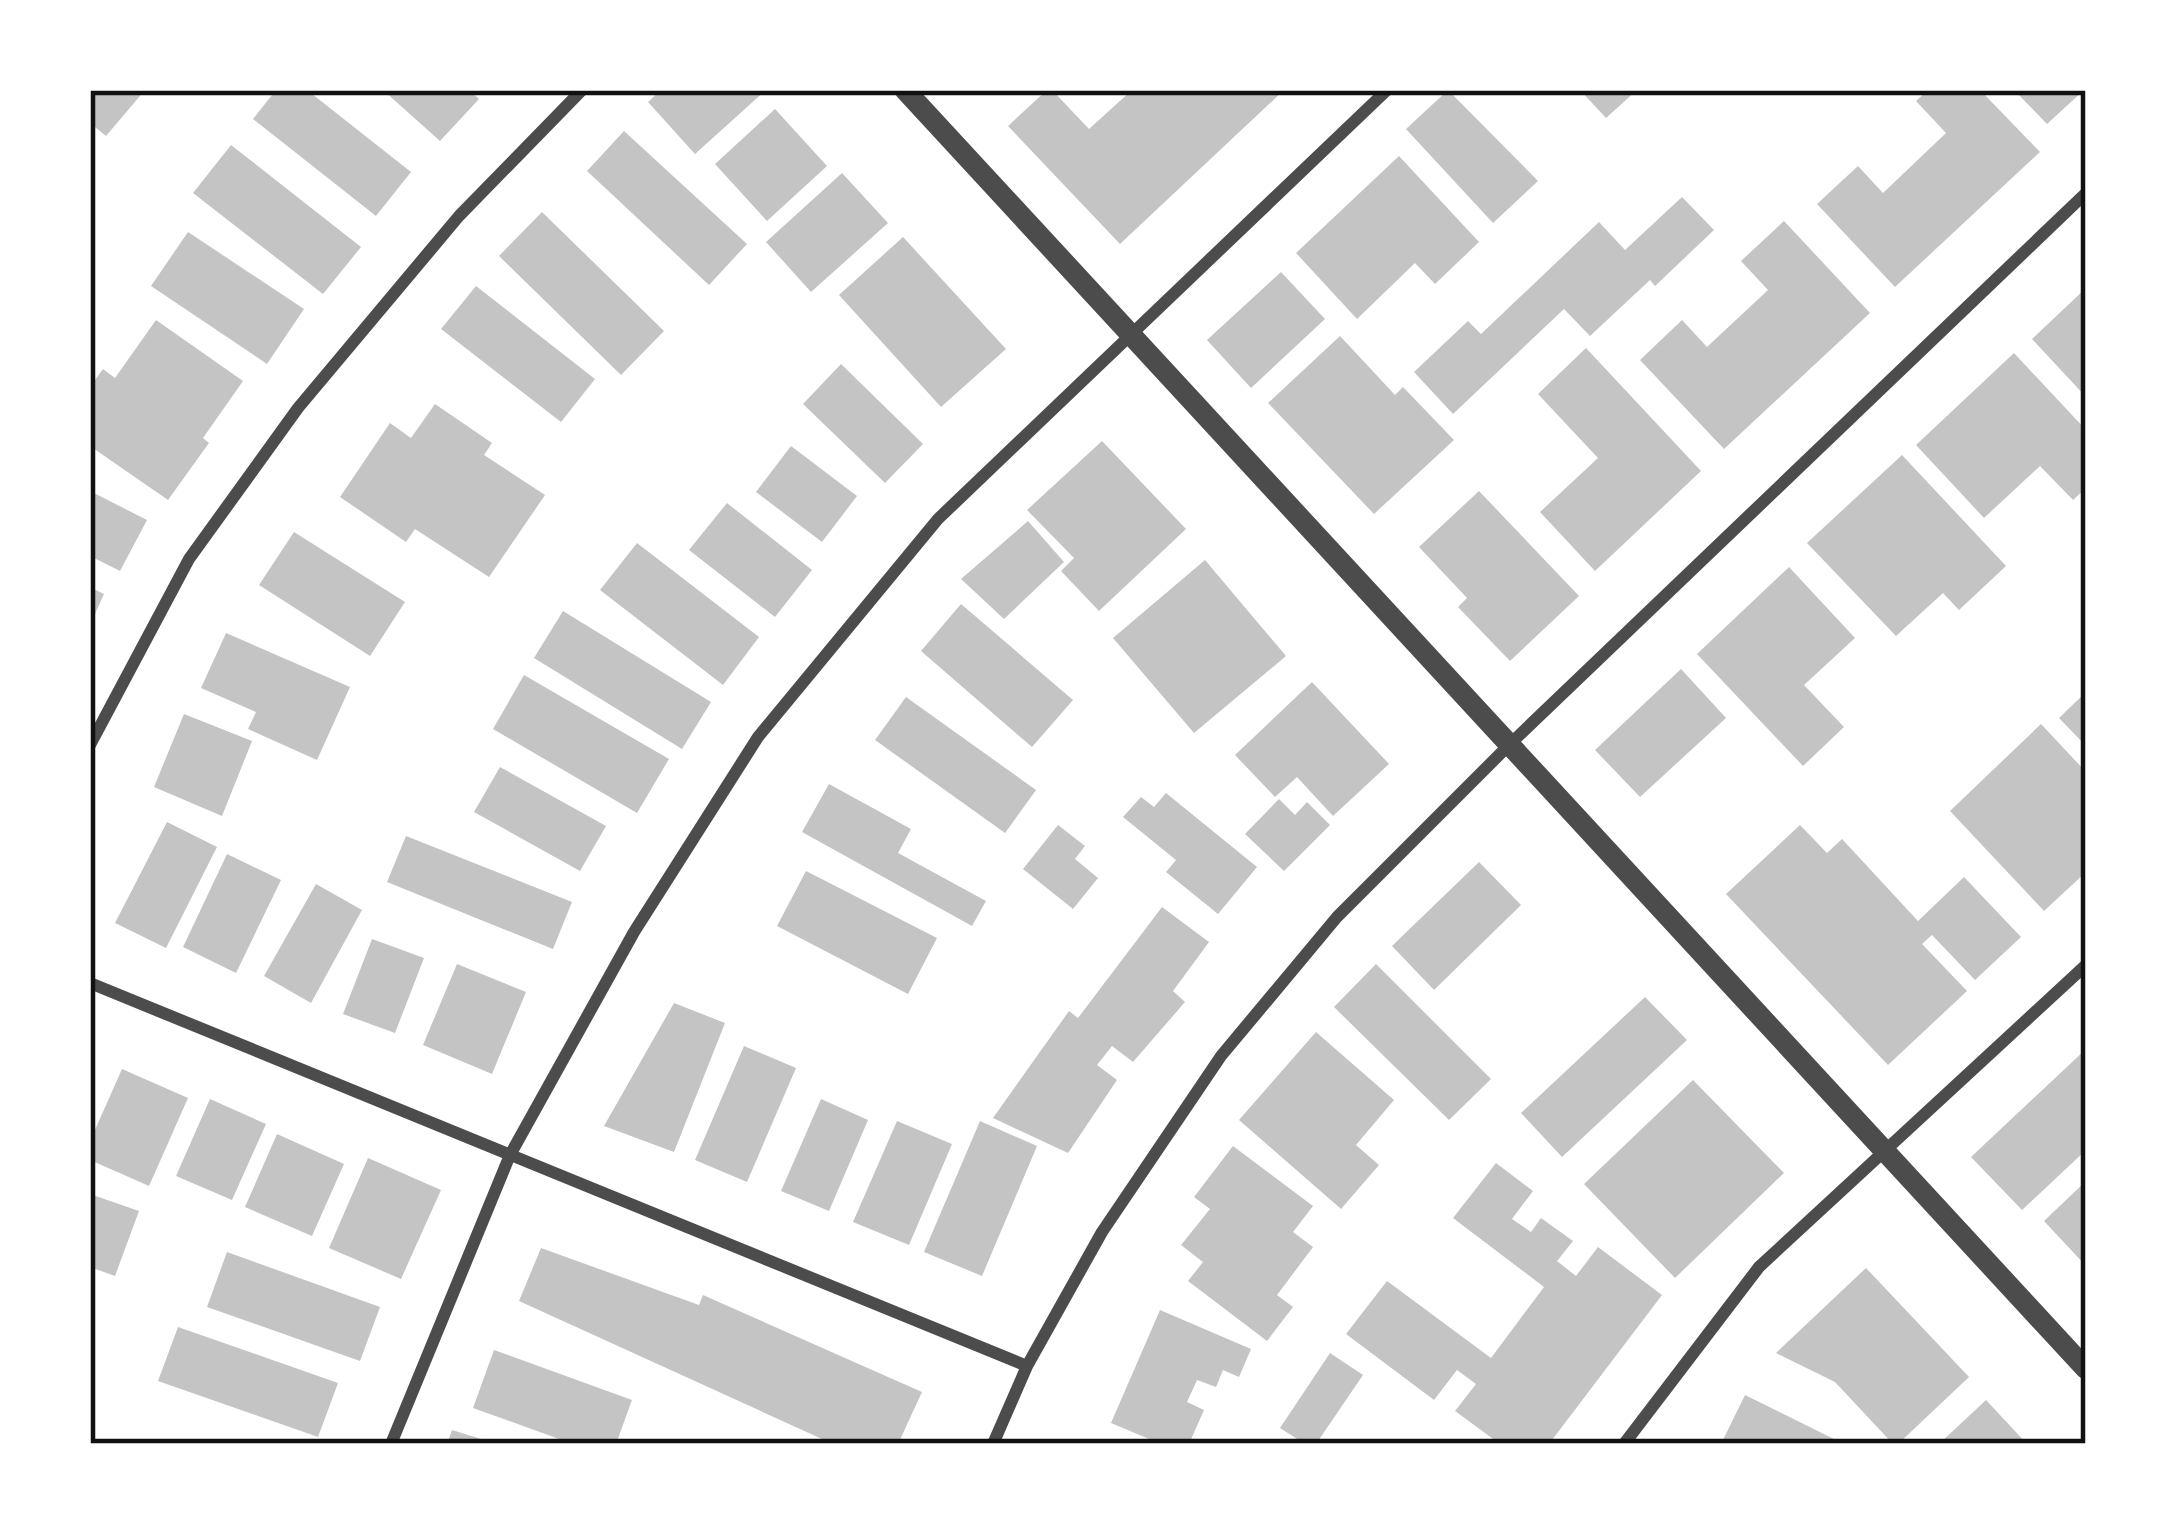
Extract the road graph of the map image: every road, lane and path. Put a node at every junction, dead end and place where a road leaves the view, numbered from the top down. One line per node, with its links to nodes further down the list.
1 (582, 90): 6 (street)
2 (905, 90): 5 (street)
3 (1387, 90): 5 (street)
4 (2086, 193): 7 (street)
5 (1129, 333): 7 (street); 11 (street)
6 (90, 745)
7 (1509, 745): 10 (street); 12 (street)
8 (2086, 965): 10 (street)
9 (90, 983): 11 (street)
10 (1886, 1152): 13 (street); 16 (street)
11 (510, 1155): 12 (street); 14 (street)
12 (1027, 1366): 15 (street)
13 (2086, 1370)
14 (391, 1444)
15 (993, 1444)
16 (1624, 1444)

